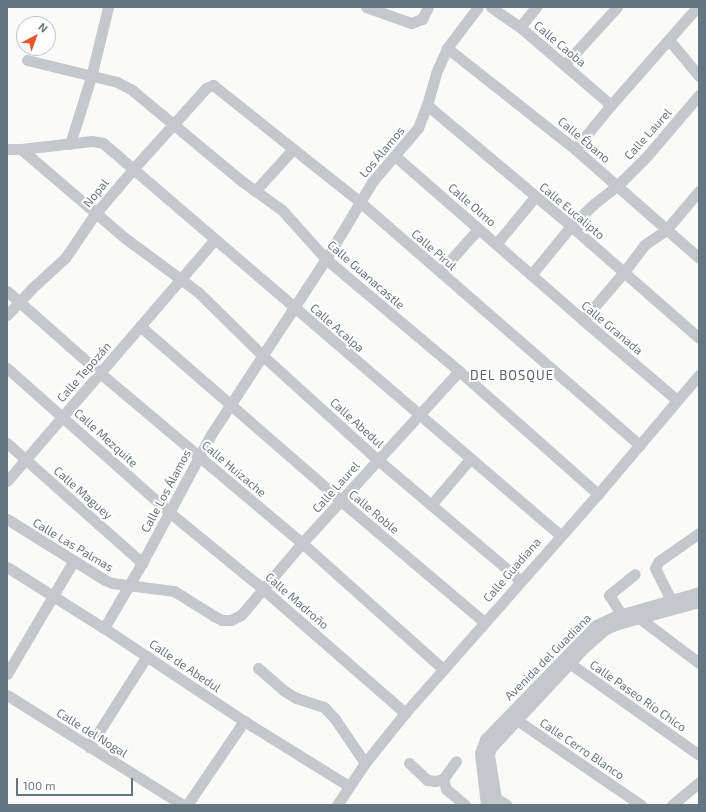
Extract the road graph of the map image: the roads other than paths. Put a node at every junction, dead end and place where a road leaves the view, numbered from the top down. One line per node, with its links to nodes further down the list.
1 (108, 7): 14 (street)
2 (366, 7): 3 (street)
3 (428, 7)
4 (478, 7): 11 (street, Los Álamos)
5 (491, 7): 9 (street, Calle Caoba)
6 (536, 7): 9 (street)
7 (617, 7): 13 (street)
8 (697, 7): 10 (street)
9 (520, 27): 13 (street, Calle Caoba)
10 (669, 40): 15 (street); 19 (street)
11 (447, 48): 18 (street, Los Álamos); 25 (street, Calle Ébano)
12 (27, 60): 14 (street, Calle Guanacastle)
13 (565, 64): 19 (street, Calle Caoba)
14 (90, 76): 20 (street, Calle Guanacastle); 21 (street)
15 (699, 76)
16 (206, 88): 20 (street, Nopal); 24 (street, Calle Pirul)
17 (699, 95): 28 (street, Calle Laurel)
18 (427, 105): 26 (street, Los Álamos); 31 (street, Calle Eucalipto)
19 (610, 105): 25 (street)
20 (173, 123): 27 (street, Nopal); 30 (street, Calle Guanacastle)
21 (70, 144): 23 (street); 27 (street, Calle Acalpa)
22 (7, 149): 23 (street)
23 (21, 149): 33 (street, Calle Abedul)
24 (293, 149): 30 (street); 32 (street, Calle Pirul)
25 (575, 149): 28 (street, Calle Ébano)
26 (395, 156): 32 (street, Los Álamos); 35 (street, Calle Olmo)
27 (134, 168): 33 (street, Nopal); 37 (street, Calle Acalpa)
28 (617, 186): 34 (street, Calle Laurel); 36 (street, Calle Ébano)
29 (699, 190): 36 (street)
30 (255, 191): 40 (street, Calle Guanacastle)
31 (535, 196): 34 (street, Calle Eucalipto); 38 (street)
32 (360, 202): 40 (street, Los Álamos); 41 (street, Calle Pirul)
33 (95, 214): 44 (street, Calle Abedul); 46 (street, Nopal)
34 (571, 226): 42 (street, Calle Eucalipto); 43 (street, Calle Laurel)
35 (478, 229): 38 (street, Calle Olmo); 41 (street)
36 (666, 230): 39 (street, Calle Ébano); 42 (street)
37 (215, 239): 44 (street, Calle Tepozán); 47 (street, Calle Acalpa)
38 (496, 244): 43 (street, Calle Olmo)
39 (699, 258)
40 (326, 259): 47 (street, Los Álamos); 54 (street, Calle Guanacastle)
41 (440, 272): 62 (street, Calle Pirul)
42 (624, 272): 49 (street); 51 (street, Calle Eucalipto)
43 (531, 275): 49 (street, Calle Granada)
44 (180, 280): 50 (street, Calle Tepozán); 52 (street, Calle Abedul)
45 (7, 292): 46 (street, Calle Huizache)
46 (19, 302): 48 (street, Nopal); 55 (street, Calle Huizache)
47 (294, 308): 52 (street, Calle Los Álamos); 59 (street, Calle Acalpa)
48 (7, 315)
49 (583, 320): 57 (street, Calle Granada)
50 (140, 326): 55 (street, Calle Tepozán); 58 (street, Calle Roble)
51 (699, 338)
52 (262, 355): 58 (street, Calle Los Álamos); 66 (street, Calle Abedul)
53 (7, 368): 60 (street, Calle Mezquite)
54 (459, 371): 59 (street, Calle Laurel); 68 (street, Calle Guanacastle)
55 (100, 374): 60 (street, Calle Tepozán); 63 (street, Calle Huizache)
56 (699, 375): 57 (street, Calle Guadiana)
57 (677, 400): 62 (street, Calle Guadiana)
58 (231, 405): 63 (street, Calle Los Álamos); 69 (street, Calle Roble)
59 (419, 415): 65 (street, Calle Acalpa); 66 (street, Calle Laurel)
60 (62, 416): 64 (street, Calle Tepozán); 71 (street, Calle Mezquite)
61 (7, 443): 64 (street, Calle Maguey)
62 (640, 445): 68 (street, Calle Guadiana)
63 (198, 456): 71 (street, Calle Los Álamos); 75 (street, Calle Huizache)
64 (25, 459): 67 (street, Calle Tepozán); 77 (street, Calle Maguey)
65 (470, 459): 70 (street); 74 (street, Calle Acalpa)
66 (378, 460): 69 (street, Calle Laurel); 70 (street, Calle Abedul)
67 (7, 481)
68 (598, 494): 74 (street, Calle Guadiana)
69 (341, 501): 75 (street, Calle Laurel); 88 (street, Calle Roble)
70 (431, 505): 80 (street, Calle Abedul)
71 (169, 512): 77 (street, Calle Los Álamos); 82 (street, Calle Madroño)
72 (7, 520): 76 (street, Calle Las Palmas)
73 (699, 533): 86 (street)
74 (560, 535): 80 (street, Calle Guadiana)
75 (302, 543): 82 (street, Calle Laurel); 94 (street, Calle Huizache)
76 (73, 562): 81 (street, Calle Las Palmas); 84 (street)
77 (142, 563): 81 (street, Calle Los Álamos)
78 (7, 567): 84 (street, Calle de Abedul)
79 (635, 574): 87 (street)
80 (520, 581): 88 (street, Calle Guadiana)
81 (129, 585): 82 (street, Calle Laurel); 89 (street, Calle Los Álamos)
82 (263, 588): 97 (street, Calle Madroño)
83 (699, 592): 86 (street, Avenida del Guadiana)
84 (54, 597): 89 (street, Calle de Abedul); 95 (street)
85 (699, 602): 86 (street, Avenida del Guadiana)
86 (673, 604): 87 (street, Avenida del Guadiana)
87 (630, 614): 91 (street, Avenida del Guadiana); 91 (street, Avenida del Guadiana); 92 (street)
88 (484, 622): 94 (street, Calle Guadiana)
89 (104, 628): 90 (street, Calle de Abedul)
90 (147, 656): 99 (street, Calle de Abedul); 100 (street)
91 (567, 661): 98 (street, Avenida del Guadiana); 102 (street, Calle Paseo Río Chico)
92 (699, 662)
93 (258, 668): 104 (street)
94 (443, 669): 97 (street, Calle Guadiana)
95 (7, 674)
96 (7, 695): 100 (street, Calle del Nogal)
97 (405, 713): 104 (street, Calle Guadiana)
98 (512, 717): 101 (street, Avenida del Guadiana); 117 (street, Calle Cerro Blanco)
99 (244, 721): 108 (street, Calle de Abedul); 112 (street)
100 (89, 747): 111 (street, Calle del Nogal)
101 (484, 754): 109 (street); 110 (street)
102 (699, 755)
103 (456, 761): 106 (street)
104 (365, 763): 108 (street, Calle Guadiana)
105 (409, 763): 106 (street)
106 (443, 779): 114 (street)
107 (699, 782): 118 (street)
108 (349, 786): 113 (street, Calle Guadiana)
109 (484, 792): 110 (street); 115 (street)
110 (496, 801): 116 (street)
111 (183, 805)
112 (187, 805)
113 (337, 805)
114 (465, 805)
115 (486, 805)
116 (507, 805)
117 (641, 805)
118 (672, 805)

